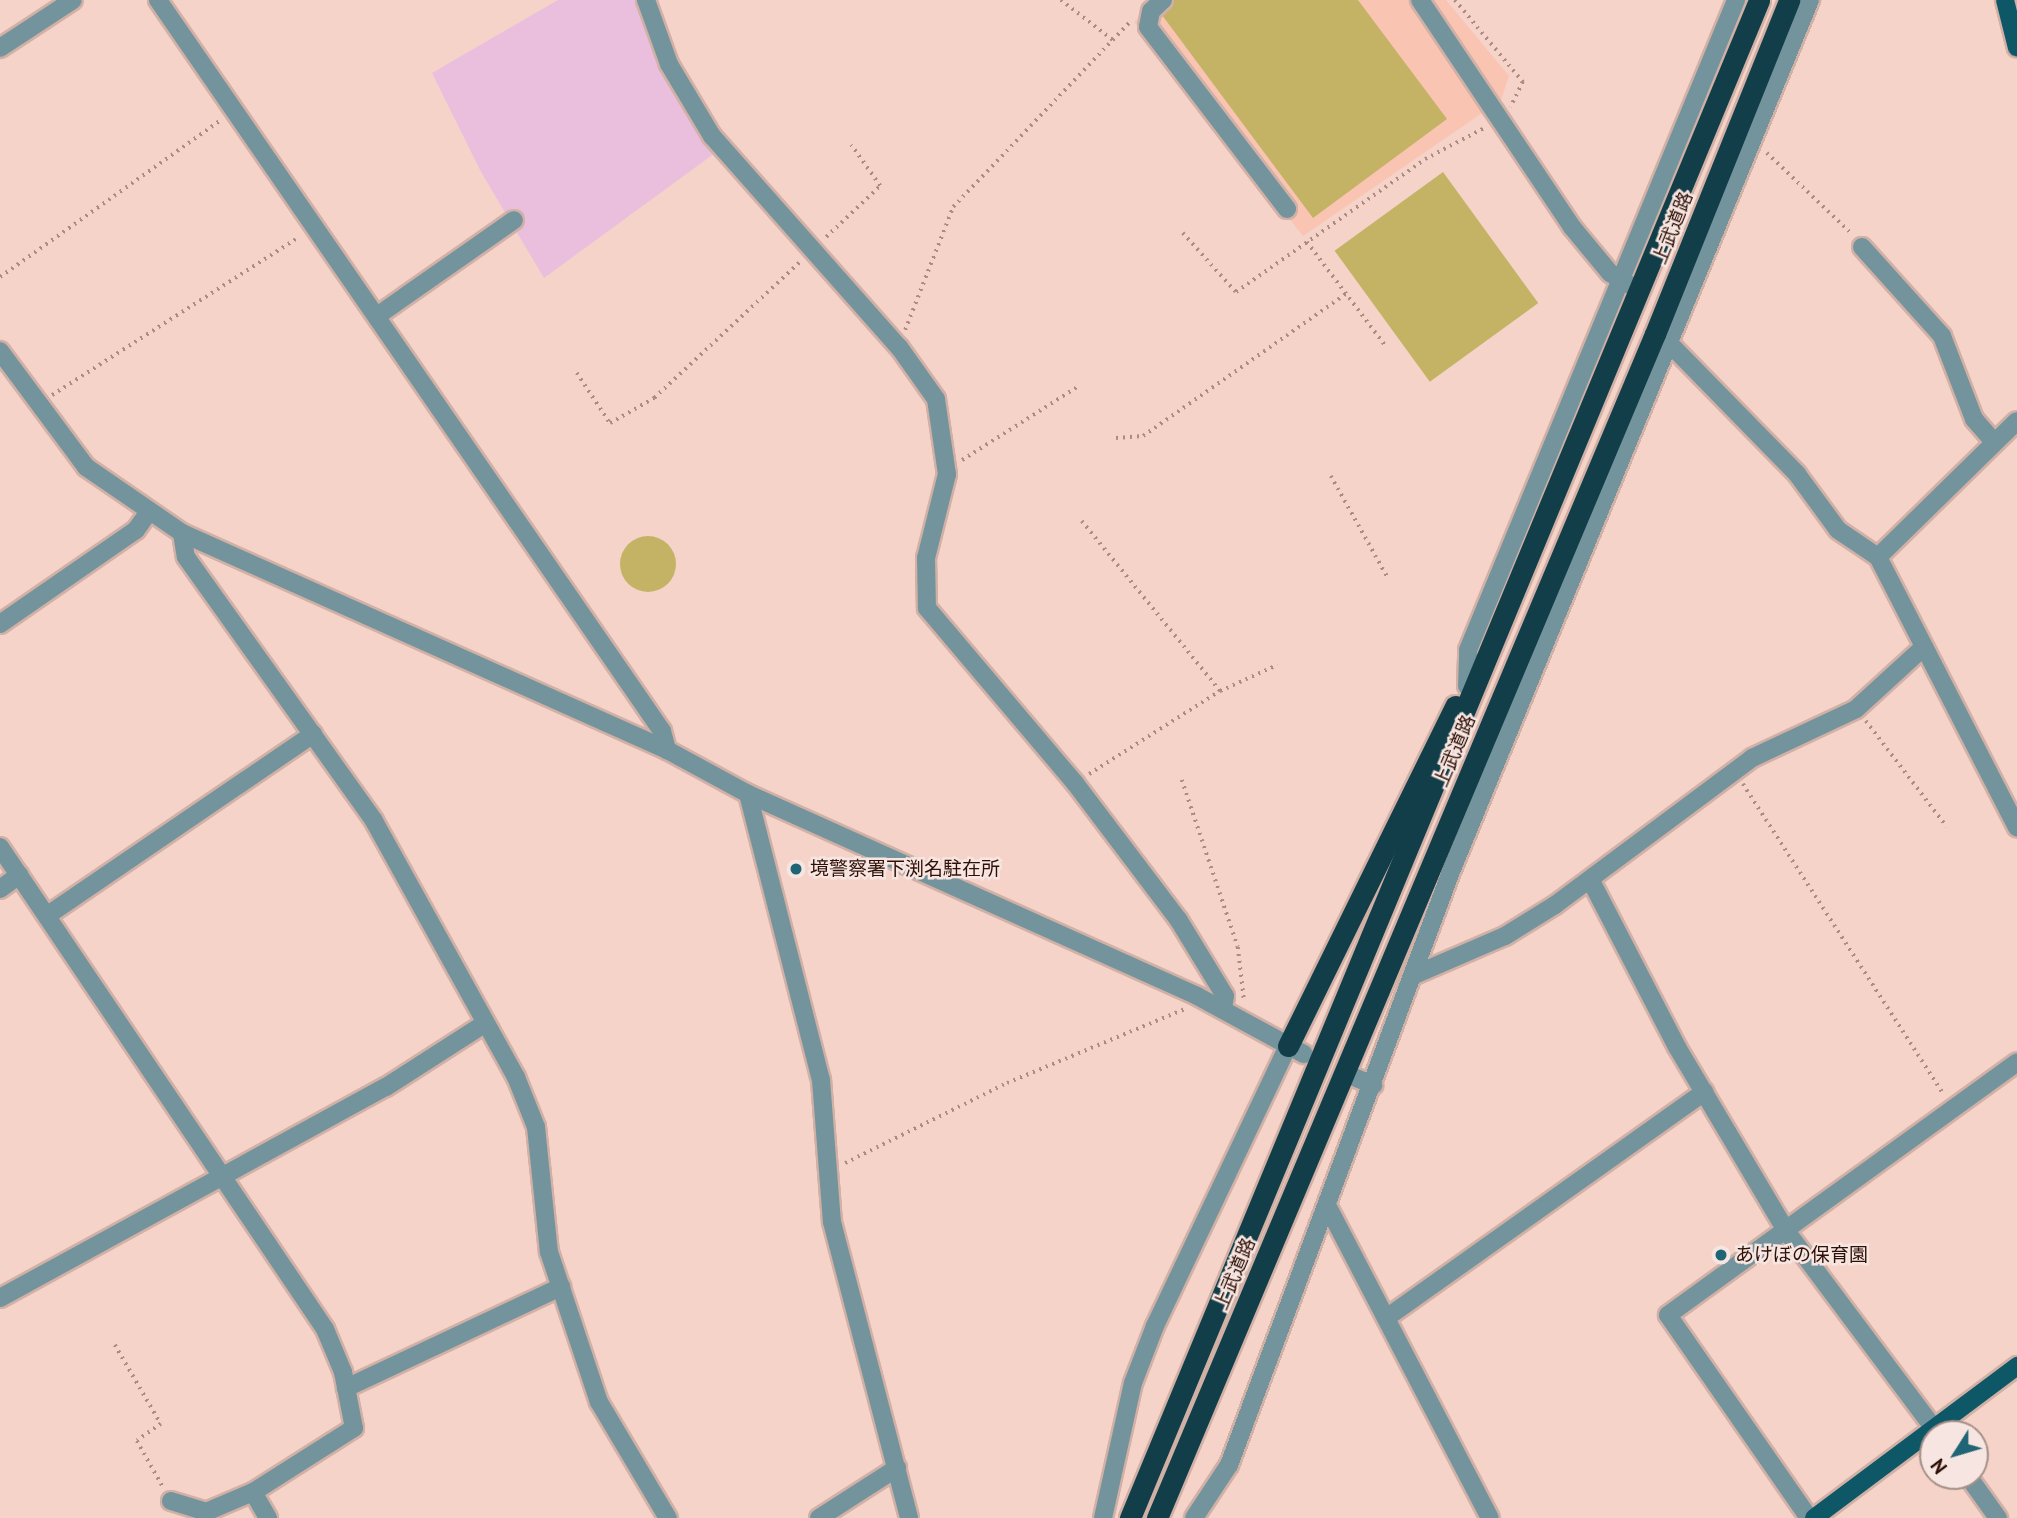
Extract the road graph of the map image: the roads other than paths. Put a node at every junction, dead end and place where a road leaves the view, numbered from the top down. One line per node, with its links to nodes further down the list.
1 (73, 0): 11 (street)
2 (158, 0): 18 (street)
3 (646, 0): 40 (street)
4 (1163, 0): 13 (street)
5 (1420, 0): 16 (street)
6 (1736, 0): 16 (street)
7 (1759, 0): 17 (highway, 上武道路)
8 (1789, 0): 19 (highway, 上武道路)
9 (1810, 0): 19 (street)
10 (2005, 0): 12 (main road)
11 (0, 48)
12 (2017, 48)
13 (1287, 209)
14 (514, 220): 18 (street)
15 (1862, 247): 22 (street)
16 (1621, 281): 17 (street); 29 (street)
17 (1643, 290): 27 (highway, 上武道路)
18 (377, 316): 31 (street)
19 (1663, 339): 25 (street); 39 (street); 68 (highway, 上武道路)
20 (0, 351): 23 (street)
21 (2017, 421): 22 (street)
22 (1994, 442): 25 (street)
23 (149, 513): 24 (street); 26 (street)
24 (182, 533): 30 (street); 31 (street)
25 (1878, 557): 28 (street)
26 (0, 624)
27 (1495, 641): 29 (highway); 67 (highway, 上武道路)
28 (1924, 647): 33 (street); 36 (street)
29 (1467, 686): 42 (highway)
30 (313, 734): 38 (street); 41 (street)
31 (667, 750): 32 (street)
32 (748, 794): 40 (street); 58 (street)
33 (2017, 827)
34 (0, 847): 35 (street)
35 (19, 875): 37 (street); 38 (street)
36 (1591, 881): 39 (street); 46 (street)
37 (0, 889)
38 (48, 915): 47 (street)
39 (1412, 976): 45 (street)
40 (1230, 1013): 42 (street)
41 (484, 1024): 47 (street); 50 (street)
42 (1296, 1050): 66 (street)
43 (2017, 1062): 49 (street)
44 (1354, 1077): 45 (street)
45 (1373, 1085): 48 (street)
46 (1704, 1092): 49 (street); 52 (street)
47 (222, 1177): 51 (street); 54 (street)
48 (1329, 1209): 52 (street); 69 (street)
49 (1787, 1232): 55 (street); 71 (street)
50 (561, 1287): 54 (street); 63 (street)
51 (0, 1298)
52 (1389, 1316): 70 (street)
53 (2017, 1366): 56 (main road)
54 (344, 1380): 60 (street)
55 (1928, 1420)
56 (1950, 1420)
57 (1919, 1443): 72 (main road)
58 (897, 1468): 64 (street); 65 (street)
59 (1978, 1490): 73 (street)
60 (253, 1492): 61 (street); 62 (street)
61 (171, 1501)
62 (268, 1518)
63 (668, 1518)
64 (819, 1518)
65 (909, 1518)
66 (1103, 1518)
67 (1130, 1518)
68 (1157, 1518)
69 (1194, 1518)
70 (1490, 1518)
71 (1809, 1518)
72 (1814, 1518)
73 (1998, 1518)

